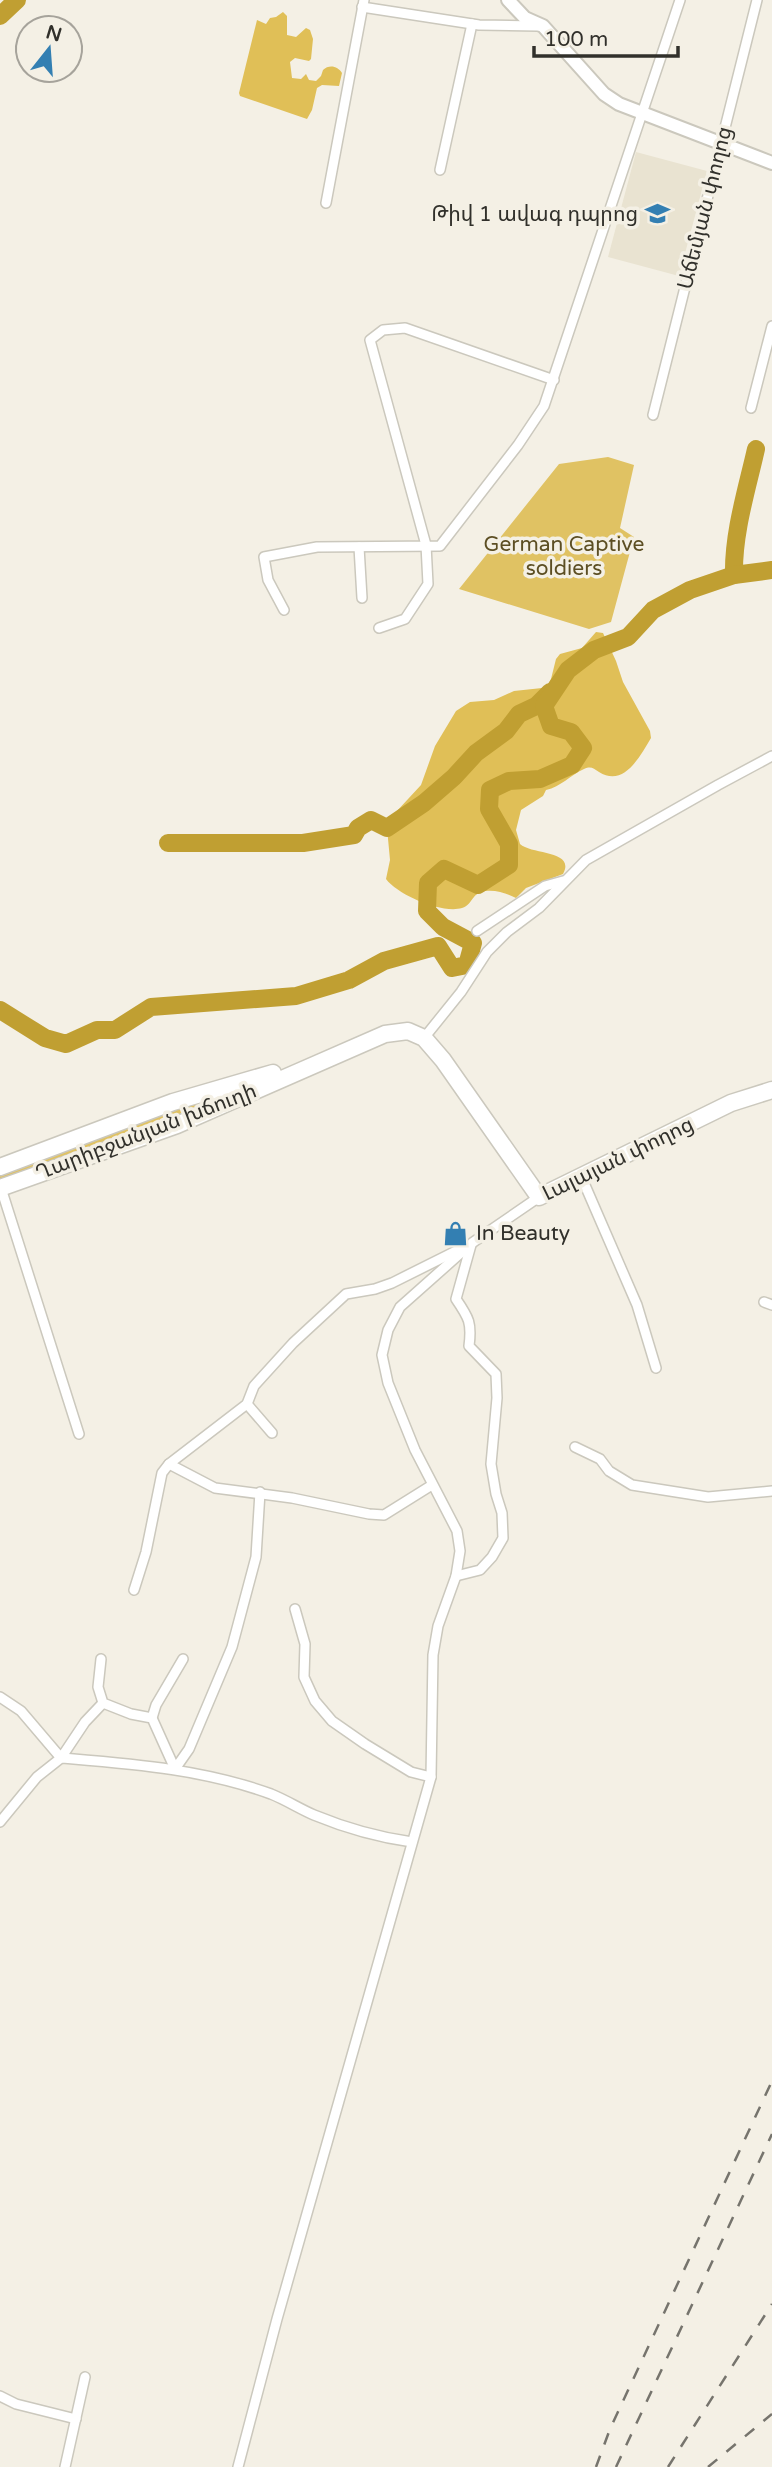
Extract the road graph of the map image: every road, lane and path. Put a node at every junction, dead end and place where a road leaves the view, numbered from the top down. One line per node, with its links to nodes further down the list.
1 (508, 0): 6 (street)
2 (680, 0): 7 (street)
3 (757, 0): 8 (street, Աճեմյան փողոց)
4 (363, 4): 5 (street); 11 (street)
5 (472, 24): 6 (street); 10 (street)
6 (542, 26): 7 (street)
7 (642, 113): 8 (street); 13 (street)
8 (721, 142): 9 (street); 15 (street, Աճեմյան փողոց)
9 (772, 163)
10 (440, 170)
11 (326, 203)
12 (772, 326): 14 (street)
13 (554, 380): 16 (street); 16 (street)
14 (751, 408)
15 (653, 415)
16 (426, 545): 17 (street); 20 (street)
17 (359, 547): 18 (street); 19 (street)
18 (362, 598)
19 (284, 610)
20 (379, 628)
21 (772, 756): 22 (street)
22 (565, 880): 23 (street); 24 (street)
23 (477, 931)
24 (424, 1038): 25 (highway, Ղարիբջանյան խճուղի); 30 (highway)
25 (329, 1057): 27 (highway, Ղարիբջանյան խճուղի); 29 (highway, Ղարիբջանյան խճուղի)
26 (772, 1090): 28 (highway, Լալայան փողոց)
27 (0, 1167)
28 (581, 1176): 30 (highway, Լալայան փողոց); 32 (street)
29 (1, 1188): 35 (street)
30 (539, 1197): 31 (street, Լալայան փողոց)
31 (472, 1243): 33 (street, Լալայան փողոց); 38 (street, Լալայան փողոց); 41 (street)
32 (656, 1368)
33 (247, 1404): 34 (street); 37 (street, Լալայան փողոց)
34 (272, 1433)
35 (79, 1434)
36 (575, 1447): 39 (street)
37 (169, 1464): 40 (street); 42 (street)
38 (432, 1485): 40 (street); 41 (street, Լալայան փողոց)
39 (772, 1491)
40 (260, 1492): 50 (street)
41 (456, 1576): 51 (street, Լալայան փողոց)
42 (134, 1590)
43 (295, 1609): 51 (street)
44 (101, 1658): 47 (street)
45 (183, 1660): 48 (street)
46 (0, 1697): 49 (street)
47 (103, 1703): 48 (street); 49 (street)
48 (152, 1718): 50 (street)
49 (61, 1758): 50 (street); 52 (street)
50 (174, 1769): 53 (street)
51 (431, 1777): 53 (street, Լալայան փողոց)
52 (0, 1822)
53 (412, 1842): 58 (street, Լալայան փողոց)
54 (85, 2377): 56 (street)
55 (0, 2396): 56 (street)
56 (76, 2419): 57 (street)
57 (65, 2467)
58 (238, 2467)

